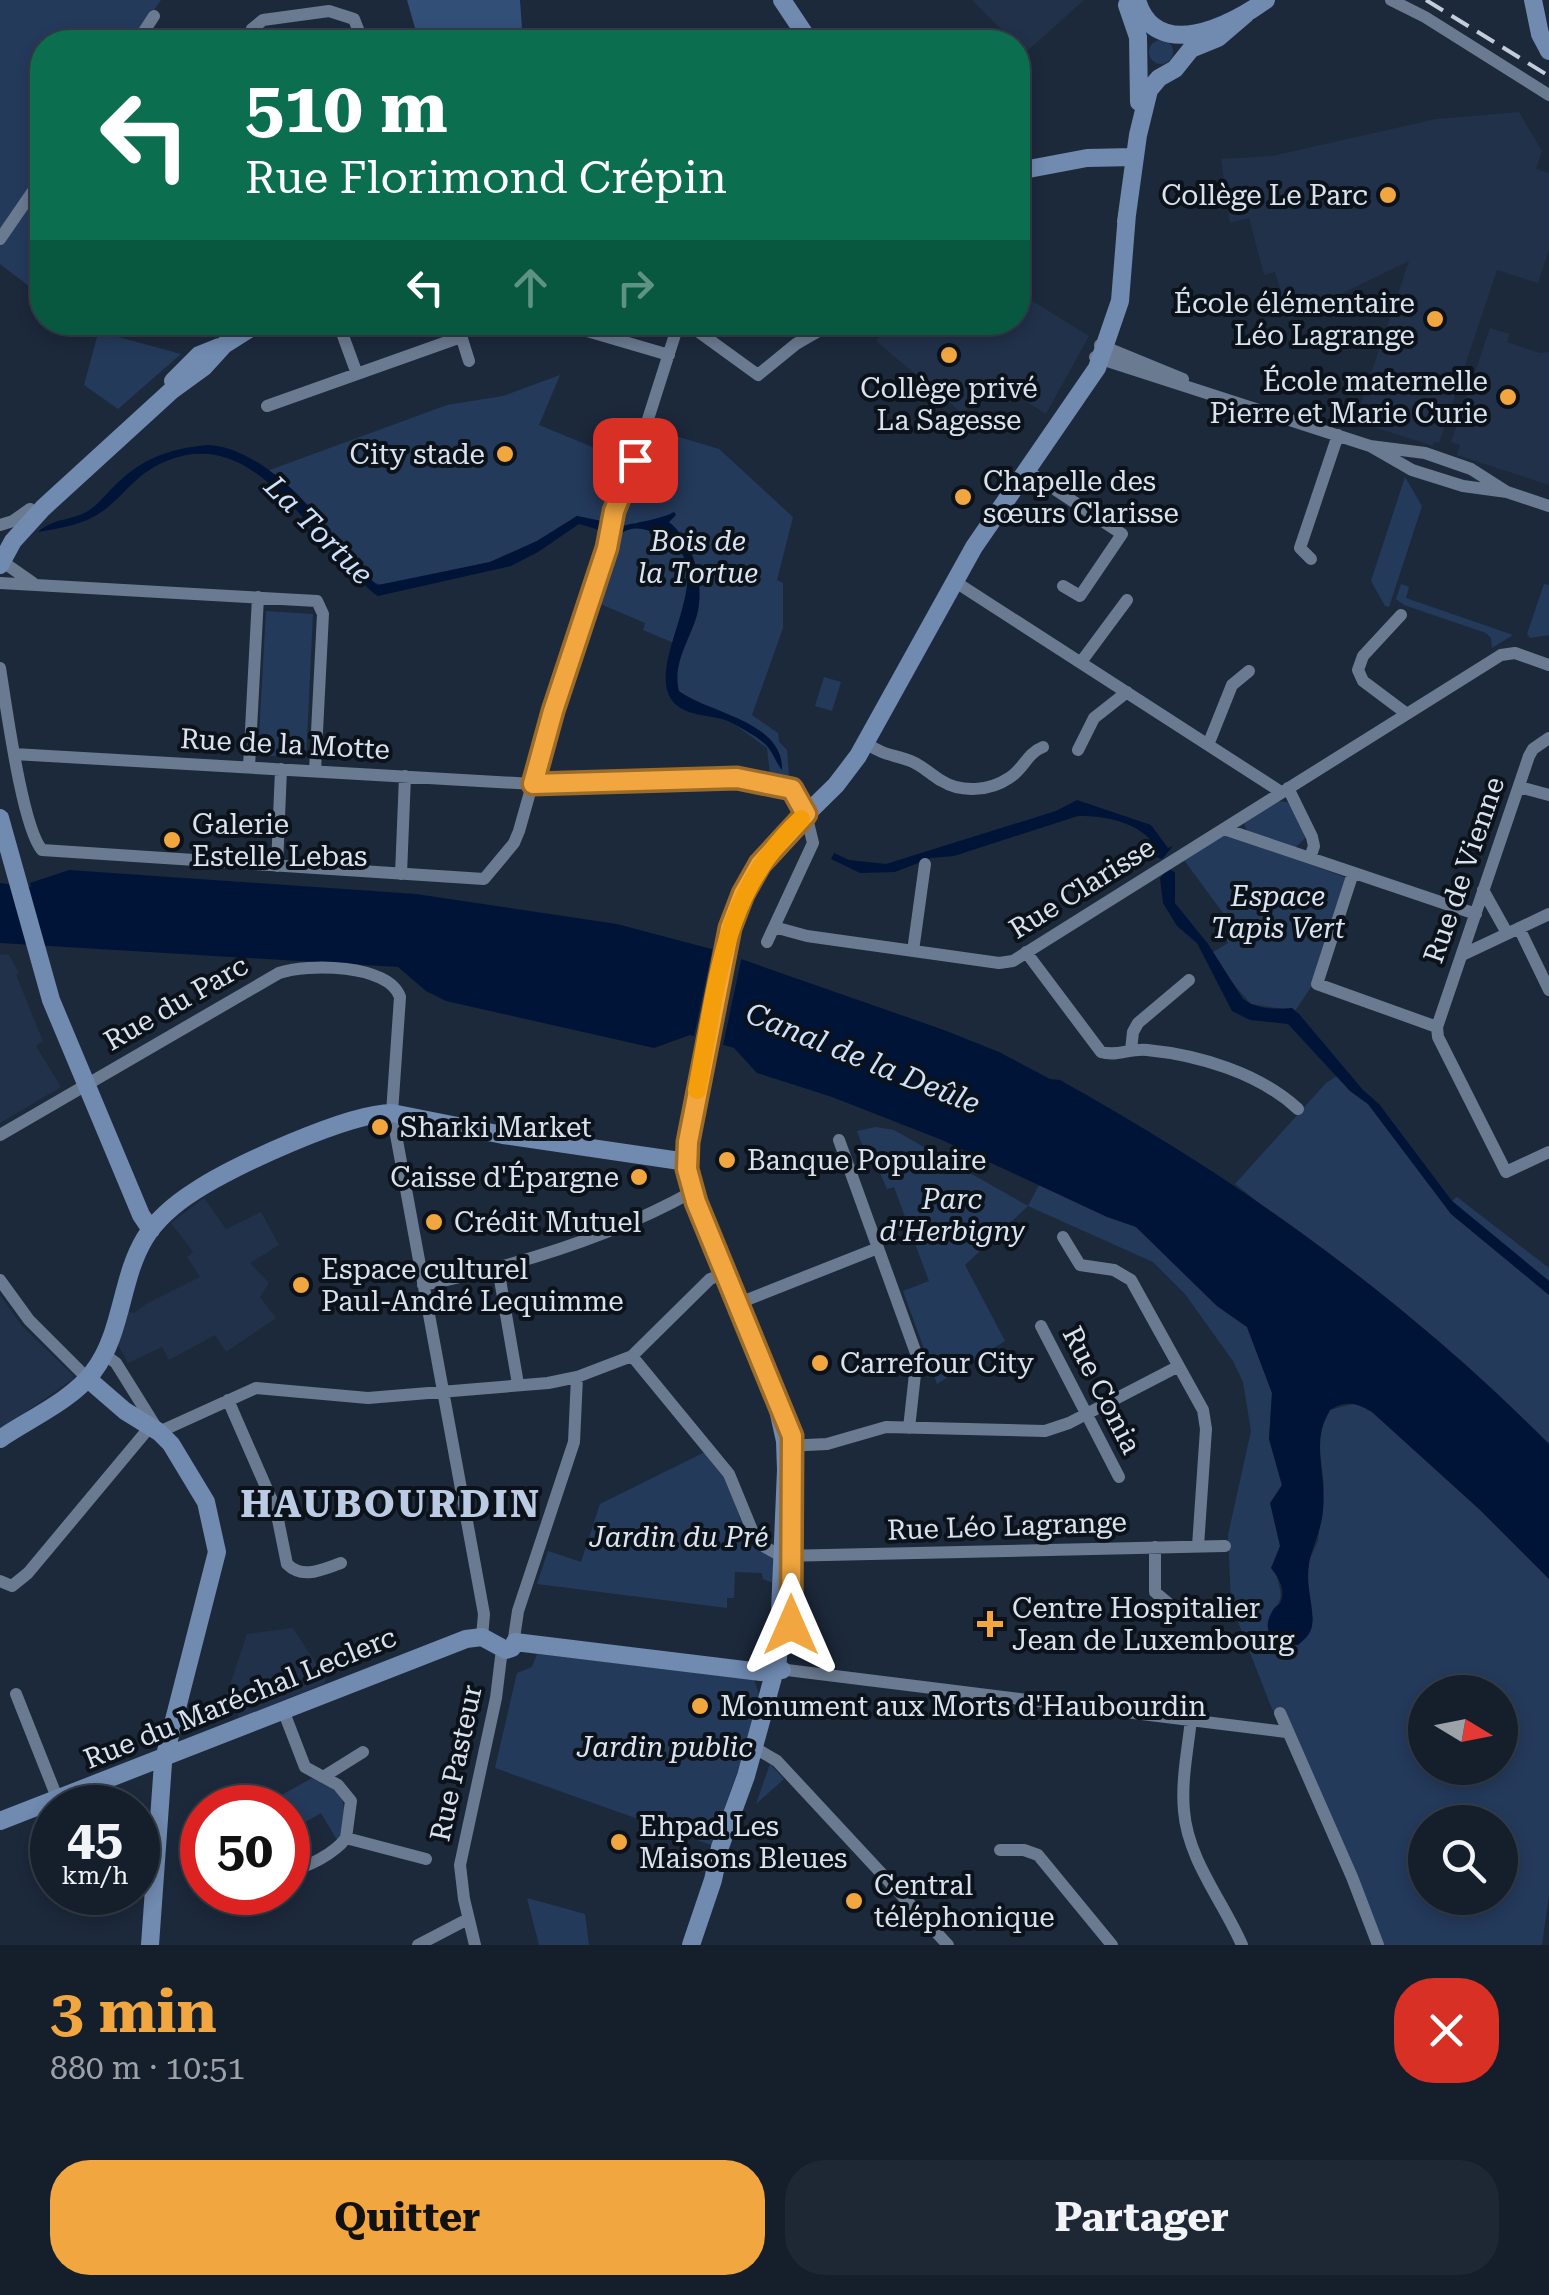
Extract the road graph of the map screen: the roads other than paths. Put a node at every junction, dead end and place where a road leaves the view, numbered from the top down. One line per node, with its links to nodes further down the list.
1 (782, 0): 12 (street)
2 (1125, 0): 15 (street)
3 (1137, 0): 13 (street)
4 (1266, 0): 7 (street)
5 (1391, 0): 17 (street)
6 (1534, 0): 14 (street)
7 (1246, 14): 13 (street); 16 (street)
8 (154, 16): 9 (street)
9 (144, 30)
10 (252, 30): 11 (street)
11 (358, 30)
12 (802, 30)
13 (1166, 31): 15 (street); 16 (street)
14 (1549, 51)
15 (1139, 54): 16 (street); 18 (street)
16 (1174, 66): 18 (street)
17 (1549, 94)
18 (1138, 135): 19 (street)
19 (1135, 157): 20 (street); 32 (street)
20 (1030, 169)
21 (30, 195): 22 (street)
22 (0, 239)
23 (229, 335): 42 (street)
24 (229, 335): 46 (street)
25 (343, 335): 35 (street)
26 (450, 335): 35 (street)
27 (461, 335): 34 (street)
28 (601, 335): 33 (street)
29 (677, 335): 33 (street)
30 (701, 335): 31 (street)
31 (812, 335)
32 (1100, 351): 37 (street); 39 (street)
33 (669, 355): 70 (street)
34 (469, 361)
35 (357, 374): 36 (street)
36 (267, 406)
37 (1338, 435): 38 (street); 45 (street)
38 (1370, 446): 40 (street); 40 (street)
39 (1026, 470): 47 (street); 49 (street)
40 (1506, 492): 41 (street)
41 (1549, 506)
42 (30, 509): 43 (street); 44 (street)
43 (0, 524)
44 (0, 541)
45 (1311, 559)
46 (1, 562): 50 (street)
47 (954, 581): 54 (street); 61 (street)
48 (0, 583): 50 (street)
49 (1064, 586)
50 (45, 587): 51 (street)
51 (258, 597): 66 (street); 68 (street)
52 (1127, 600): 54 (street)
53 (1401, 615): 59 (street)
54 (1081, 662): 58 (street)
55 (1549, 664): 59 (street, Rue Clarisse)
56 (0, 668): 65 (street)
57 (1248, 671): 62 (street)
58 (1127, 692): 62 (street); 64 (street)
59 (1408, 714): 72 (street, Rue Clarisse)
60 (1549, 738): 71 (street, Rue de Vienne)
61 (866, 744): 63 (street); 74 (street)
62 (1208, 745): 72 (street)
63 (1043, 747)
64 (1078, 750)
65 (14, 754): 66 (street, Rue de la Motte); 79 (street)
66 (249, 767): 67 (street, Rue de la Motte)
67 (281, 769): 68 (street, Rue de la Motte); 79 (street)
68 (314, 771): 69 (street, Rue de la Motte)
69 (405, 776): 70 (street, Rue de la Motte); 81 (street)
70 (533, 784): 74 (street, Rue de la Motte); 81 (street)
71 (1519, 787): 73 (street); 82 (street, Rue de Vienne)
72 (1284, 790): 76 (street, Rue Clarisse); 77 (street)
73 (1549, 796)
74 (806, 814): 85 (street); 101 (street)
75 (0, 818): 95 (street)
76 (1224, 830): 77 (street); 89 (street, Rue Clarisse)
77 (1310, 858): 80 (street)
78 (925, 864): 88 (street)
79 (276, 866): 81 (street)
80 (1353, 873): 83 (street); 93 (street)
81 (401, 874)
82 (1483, 890): 83 (street, Rue de Vienne); 86 (street)
83 (1476, 914): 90 (street, Rue de Vienne)
84 (1549, 914): 86 (street)
85 (774, 927): 87 (street); 88 (street, Rue Clarisse)
86 (1513, 931): 90 (street); 92 (street)
87 (767, 942)
88 (913, 951): 89 (street, Rue Clarisse)
89 (1026, 952): 94 (street)
90 (1462, 955): 93 (street, Rue de Vienne)
91 (1189, 980): 94 (street)
92 (1549, 990)
93 (1437, 1026): 100 (street)
94 (1130, 1050): 96 (street)
95 (85, 1086): 97 (street, Rue du Parc); 98 (street, Rue du Parc); 103 (street)
96 (1298, 1109)
97 (392, 1113): 101 (street); 103 (street); 109 (street)
98 (0, 1135)
99 (839, 1140): 105 (street)
100 (1549, 1152)
101 (687, 1162): 102 (street)
102 (692, 1192): 106 (street); 107 (street)
103 (151, 1230): 112 (street)
104 (1063, 1237): 114 (street)
105 (878, 1248): 110 (street); 121 (street)
106 (498, 1268): 109 (street); 117 (street)
107 (726, 1273): 110 (street); 113 (street)
108 (0, 1280): 116 (street)
109 (423, 1285): 118 (street)
110 (738, 1303): 124 (street)
111 (1041, 1326): 120 (street, Rue Conia)
112 (104, 1354): 116 (street); 122 (street)
113 (632, 1356): 115 (street); 129 (street)
114 (1177, 1367): 120 (street); 126 (street)
115 (577, 1377): 117 (street); 134 (street, Rue Pasteur)
116 (88, 1378): 122 (street); 123 (street)
117 (518, 1384): 118 (street)
118 (442, 1392): 119 (street); 133 (street)
119 (228, 1400): 122 (street); 130 (street)
120 (1086, 1414): 121 (street); 125 (street, Rue Conia)
121 (908, 1428): 124 (street)
122 (154, 1430): 131 (street); 143 (street)
123 (0, 1439)
124 (789, 1446): 129 (street)
125 (1119, 1477)
126 (1198, 1546): 127 (street, Rue Léo Lagrange); 128 (street, Rue Léo Lagrange)
127 (1224, 1546)
128 (1155, 1547): 129 (street, Rue Léo Lagrange); 132 (street)
129 (788, 1558): 135 (street)
130 (341, 1563)
131 (6, 1583)
132 (1175, 1609)
133 (482, 1637): 134 (street); 137 (street, Rue du Maréchal Leclerc)
134 (508, 1644): 135 (street); 153 (street, Rue Pasteur)
135 (781, 1671): 139 (street); 141 (street)
136 (16, 1694): 145 (street)
137 (283, 1710): 143 (street, Rue du Maréchal Leclerc); 144 (street)
138 (1280, 1713): 140 (street)
139 (1191, 1718): 140 (street); 160 (street)
140 (1286, 1732): 161 (street)
141 (758, 1749): 157 (street); 158 (street)
142 (363, 1752): 144 (street)
143 (164, 1757): 146 (street, Rue du Maréchal Leclerc); 154 (street)
144 (323, 1777): 149 (street)
145 (52, 1785)
146 (95, 1785)
147 (30, 1811): 148 (street, Rue du Maréchal Leclerc)
148 (0, 1822)
149 (346, 1838): 151 (street); 152 (street)
150 (1000, 1850): 159 (street)
151 (426, 1859)
152 (310, 1863)
153 (468, 1919): 155 (street); 156 (street, Rue Pasteur)
154 (150, 1945)
155 (418, 1945)
156 (475, 1945)
157 (694, 1945)
158 (948, 1945)
159 (1112, 1945)
160 (1242, 1945)
161 (1378, 1945)

